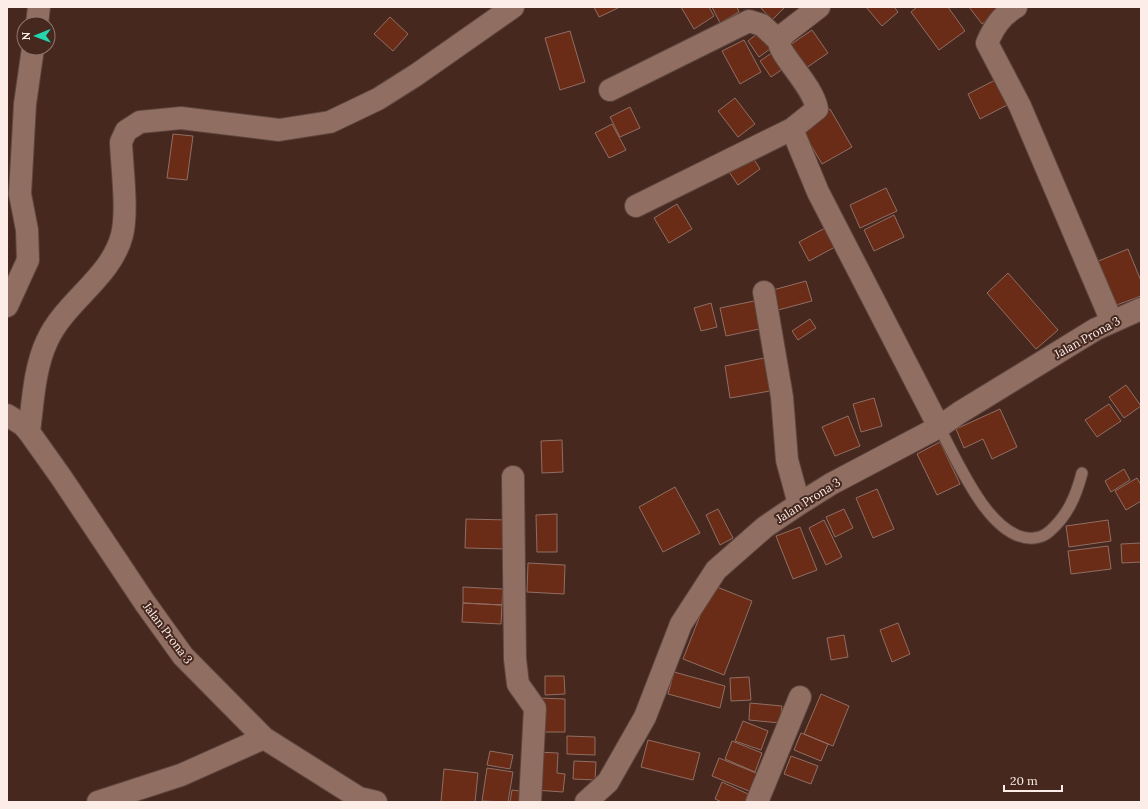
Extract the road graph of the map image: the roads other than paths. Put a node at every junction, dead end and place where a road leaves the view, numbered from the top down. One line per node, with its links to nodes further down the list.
1 (513, 7): 15 (street)
2 (819, 7): 4 (street)
3 (1016, 7): 12 (street)
4 (779, 41): 6 (street); 7 (street)
5 (32, 56): 10 (street)
6 (610, 90)
7 (792, 129): 8 (street); 14 (street)
8 (636, 206)
9 (764, 292): 18 (street)
10 (7, 306)
11 (1141, 309): 12 (street, Jalan Prona 3)
12 (1112, 322): 14 (street, Jalan Prona 3)
13 (7, 415): 15 (street, Jalan Prona 3)
14 (939, 427): 16 (lane); 18 (street, Jalan Prona 3)
15 (29, 432): 20 (street, Jalan Prona 3)
16 (1082, 473)
17 (513, 477): 23 (street)
18 (799, 504): 24 (street, Jalan Prona 3)
19 (800, 697): 25 (street)
20 (264, 738): 21 (street); 22 (street, Jalan Prona 3)
21 (98, 802)
22 (376, 802)
23 (530, 802)
24 (586, 802)
25 (757, 802)

